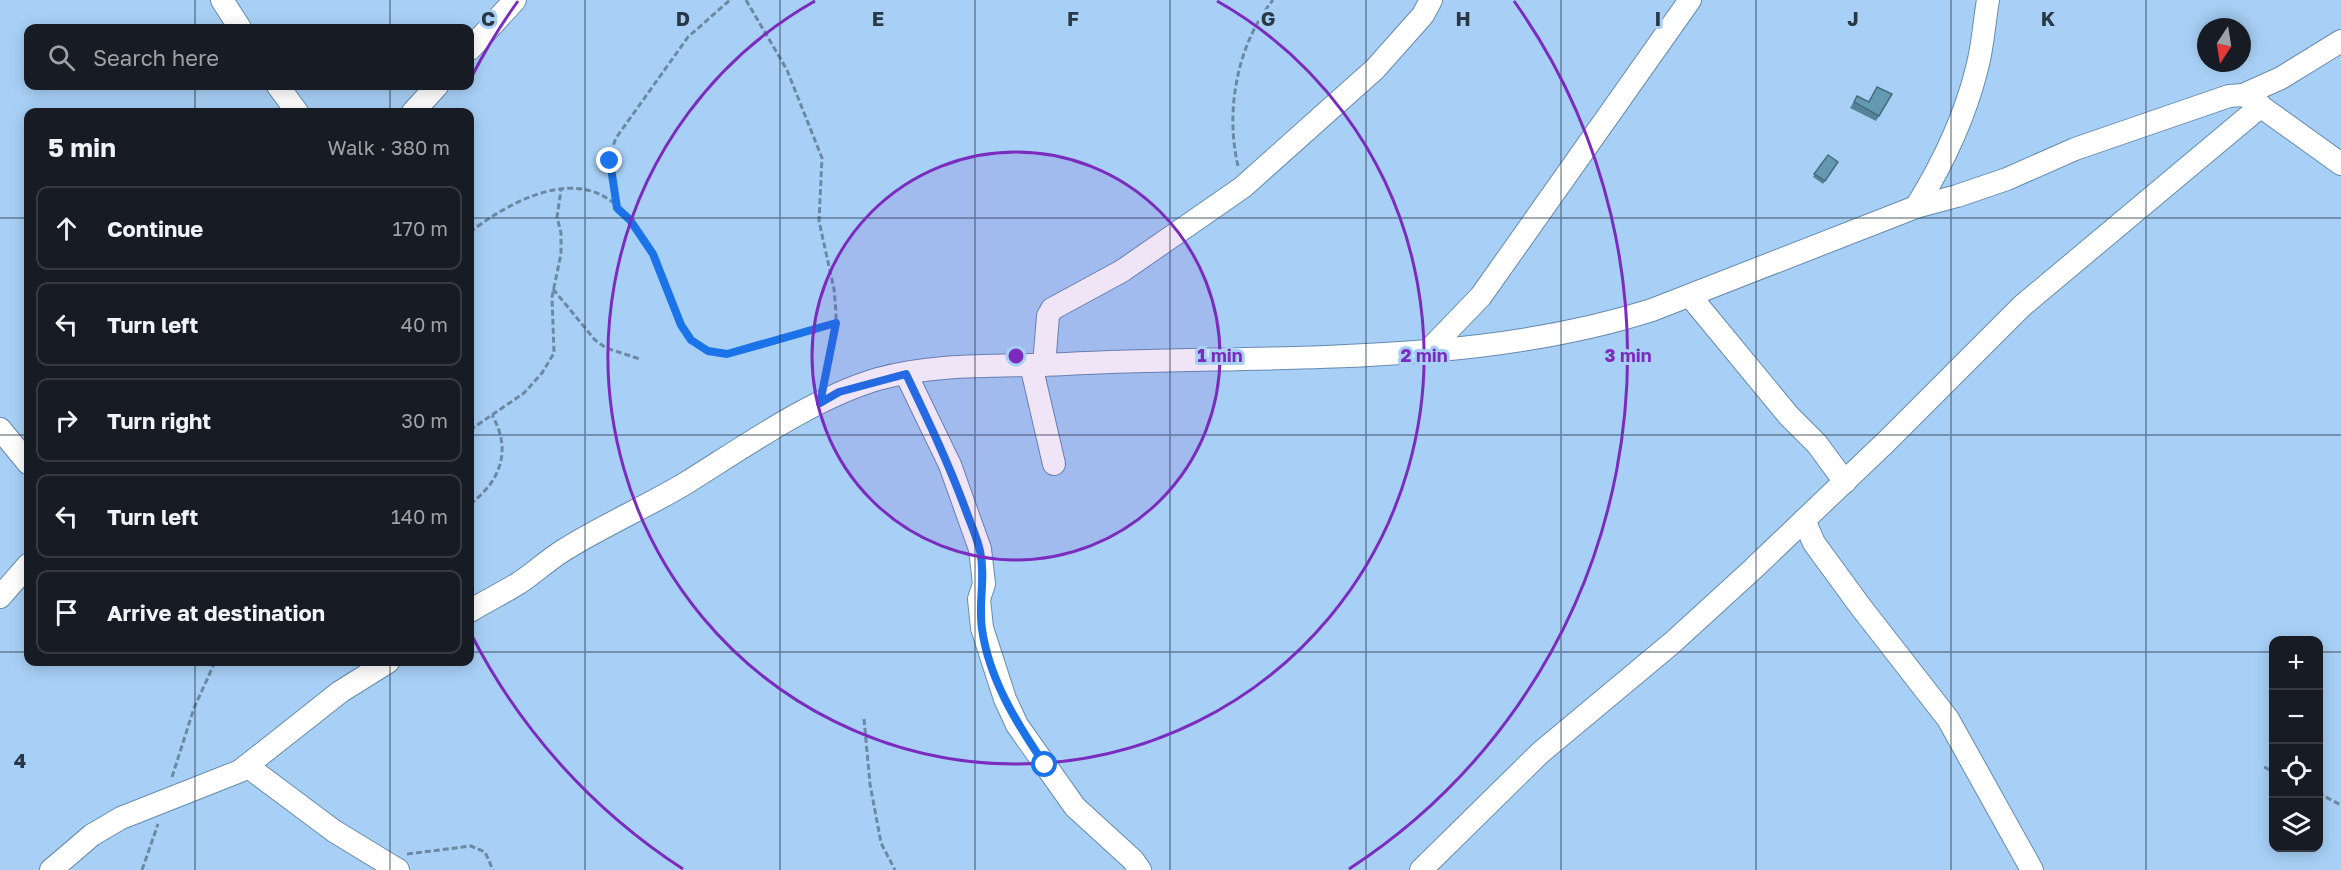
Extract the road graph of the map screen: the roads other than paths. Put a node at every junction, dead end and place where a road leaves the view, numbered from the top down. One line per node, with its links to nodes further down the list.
1 (222, 0): 6 (street)
2 (515, 0): 8 (street)
3 (1431, 0): 18 (street)
4 (1690, 0): 17 (street)
5 (1988, 0): 15 (street)
6 (237, 24)
7 (2341, 41): 11 (street)
8 (474, 45)
9 (281, 90): 12 (street)
10 (433, 90): 13 (street)
11 (2252, 101): 14 (street); 15 (street); 23 (street)
12 (294, 108)
13 (417, 108)
14 (2341, 164)
15 (1916, 207): 16 (street)
16 (1690, 296): 17 (street); 23 (street)
17 (1430, 349): 18 (street)
18 (1038, 365): 19 (street); 22 (street)
19 (906, 374): 27 (street); 32 (street)
20 (0, 429): 21 (street)
21 (24, 458)
22 (1054, 464)
23 (1845, 482): 24 (street)
24 (1804, 520): 33 (street); 34 (street)
25 (24, 570): 26 (street)
26 (0, 597)
27 (474, 609)
28 (381, 666): 29 (street)
29 (247, 766): 30 (street); 31 (street)
30 (51, 870)
31 (398, 870)
32 (1140, 870)
33 (1421, 870)
34 (2032, 870)

